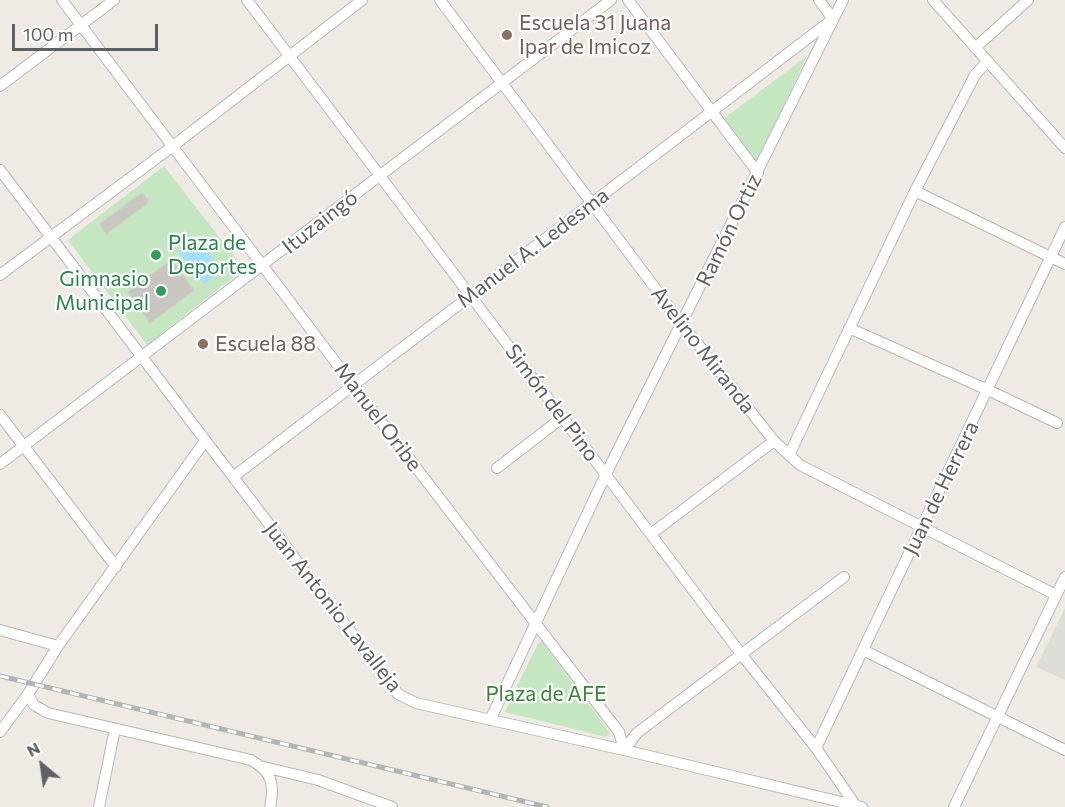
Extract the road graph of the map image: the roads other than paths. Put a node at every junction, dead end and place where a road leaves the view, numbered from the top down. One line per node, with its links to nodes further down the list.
1 (62, 0): 13 (street, Manuel Oribe)
2 (114, 0): 13 (street)
3 (247, 0): 15 (street, Simón del Pino)
4 (362, 0): 15 (street)
5 (440, 0): 17 (street, Avelino Miranda)
6 (611, 0): 17 (street, Ituzaingó)
7 (628, 0): 19 (street)
8 (819, 0): 12 (street)
9 (843, 0): 12 (street, Ramón Ortiz)
10 (933, 0): 14 (street)
11 (1028, 0): 14 (street)
12 (833, 20): 19 (street, Manuel A. Ledesma); 23 (street, Ramón Ortiz)
13 (81, 25): 18 (street); 20 (street, Manuel Oribe)
14 (975, 48): 16 (street)
15 (289, 56): 20 (street); 24 (street, Simón del Pino)
16 (987, 62): 21 (street); 25 (street)
17 (503, 83): 24 (street, Ituzaingó); 26 (street, Avelino Miranda)
18 (0, 86)
19 (713, 113): 23 (street); 26 (street, Manuel A. Ledesma)
20 (173, 146): 28 (street); 31 (street, Manuel Oribe)
21 (1065, 148)
22 (0, 170): 28 (street, Juan Antonio Lavalleja)
23 (758, 173): 34 (street, Ramón Ortiz)
24 (380, 175): 31 (street, Ituzaingó); 33 (street, Simón del Pino)
25 (915, 191): 29 (street); 35 (street)
26 (593, 203): 33 (street, Manuel A. Ledesma); 34 (street, Avelino Miranda)
27 (1065, 227): 29 (street, Juan de Herrera)
28 (50, 237): 32 (street); 36 (street, Juan Antonio Lavalleja)
29 (1049, 257): 30 (street); 38 (street, Juan de Herrera)
30 (1065, 264)
31 (264, 266): 36 (street, Ituzaingó); 37 (street, Manuel Oribe)
32 (0, 275)
33 (471, 296): 37 (street, Manuel A. Ledesma); 40 (street, Simón del Pino)
34 (682, 324): 43 (street, Avelino Miranda); 48 (street, Ramón Ortiz)
35 (849, 328): 38 (street); 45 (street)
36 (142, 358): 42 (street, Juan Antonio Lavalleja); 44 (street, Ituzaingó)
37 (352, 384): 49 (street, Manuel A. Ledesma); 56 (street, Manuel Oribe)
38 (988, 390): 41 (street); 50 (street, Juan de Herrera)
39 (0, 415): 44 (street)
40 (562, 417): 47 (street); 48 (street, Simón del Pino)
41 (1057, 423)
42 (205, 441): 49 (street, Juan Antonio Lavalleja); 52 (street)
43 (774, 441): 45 (street, Avelino Miranda); 51 (street)
44 (24, 446): 46 (street, Ituzaingó); 52 (street)
45 (789, 455): 50 (street, Avelino Miranda)
46 (0, 464)
47 (497, 468)
48 (606, 474): 51 (street, Simón del Pino); 56 (street, Ramón Ortiz)
49 (233, 477): 63 (street, Juan Antonio Lavalleja)
50 (922, 527): 55 (street, Avelino Miranda); 59 (street, Juan de Herrera)
51 (651, 534): 60 (street, Simón del Pino)
52 (116, 567): 58 (street)
53 (1065, 577): 55 (street)
54 (844, 578): 60 (street)
55 (1056, 595): 62 (street)
56 (536, 625): 63 (street, Ramón Ortiz); 67 (street, Manuel Oribe)
57 (0, 630): 58 (street)
58 (58, 646): 61 (street)
59 (863, 650): 62 (street); 66 (street, Juan de Herrera)
60 (742, 655): 66 (street, Simón del Pino); 67 (street)
61 (28, 694): 64 (street); 65 (street)
62 (997, 717): 68 (street); 74 (street)
63 (490, 720): 67 (street, Juan Antonio Lavalleja)
64 (115, 729): 69 (street); 71 (street)
65 (0, 732)
66 (816, 748): 70 (street, Simón del Pino)
67 (624, 750): 70 (street, Juan Antonio Lavalleja)
68 (1065, 750)
69 (264, 767): 72 (street); 73 (street)
70 (859, 806)
71 (99, 807)
72 (270, 807)
73 (392, 807)
74 (954, 807)

